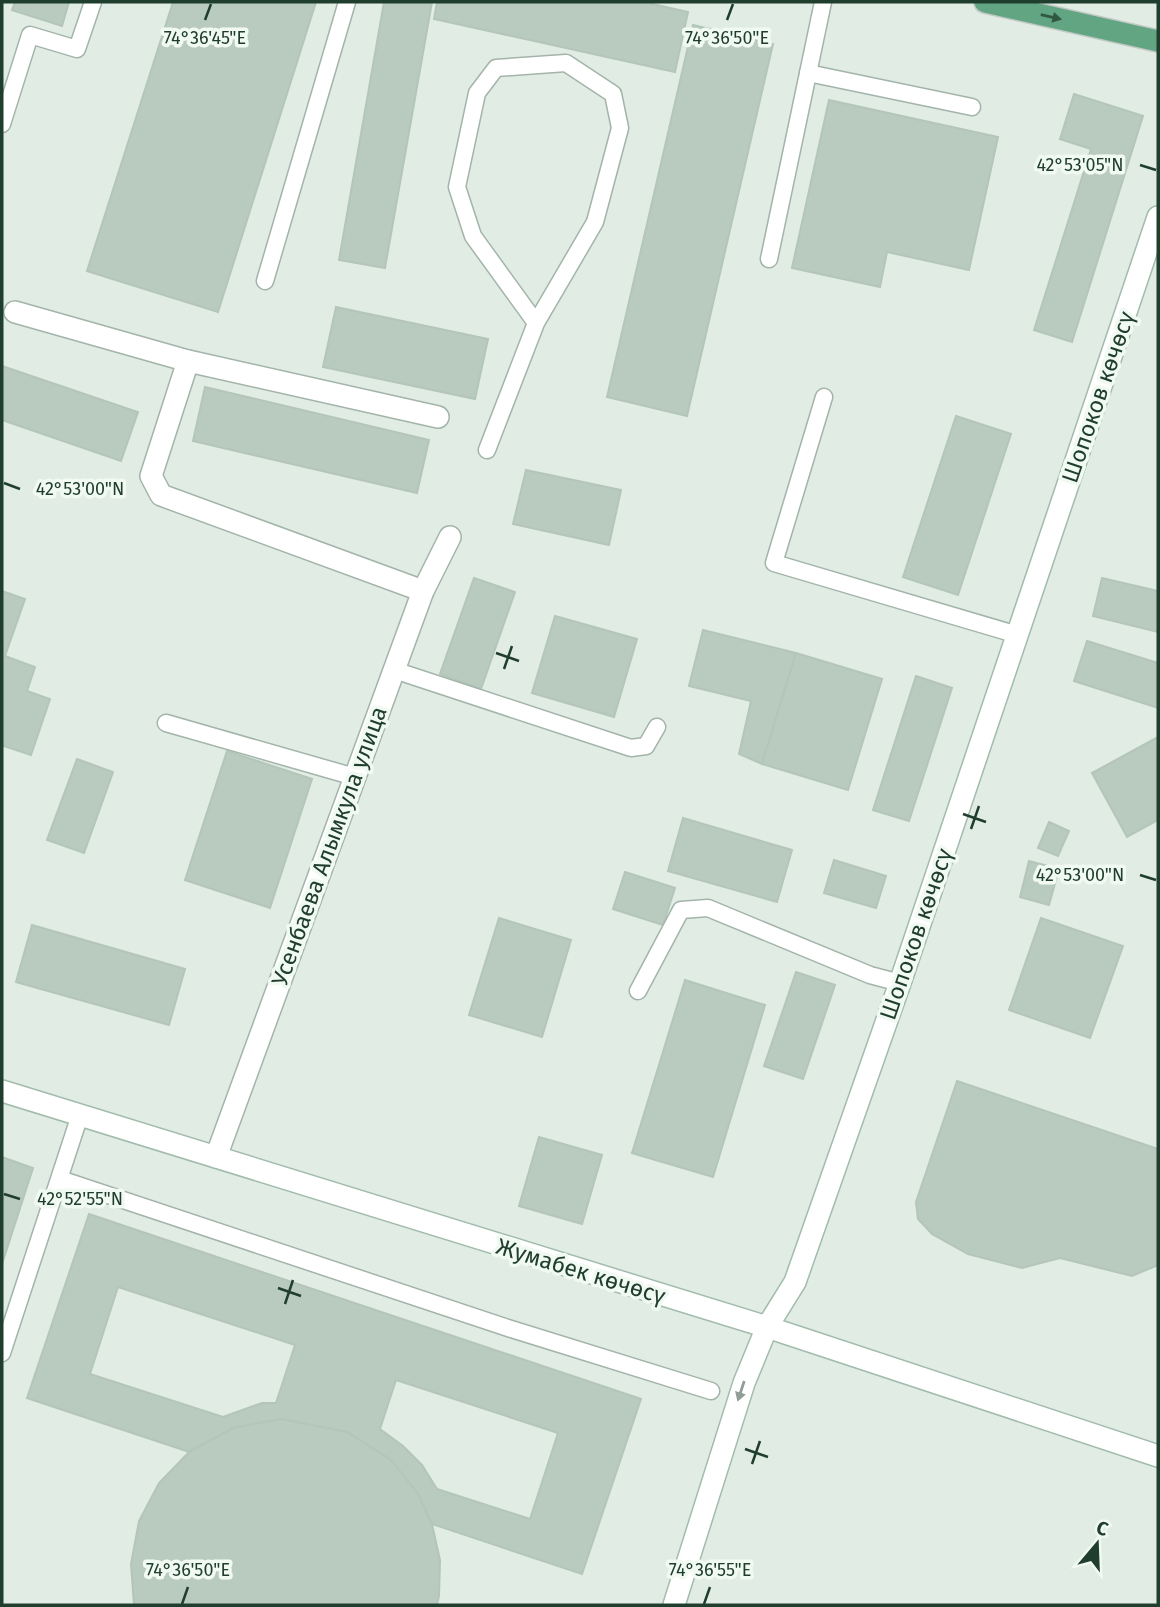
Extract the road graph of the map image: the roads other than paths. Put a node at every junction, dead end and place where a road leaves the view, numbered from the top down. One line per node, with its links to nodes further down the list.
1 (93, 2): 8 (lane)
2 (347, 2): 12 (lane)
3 (823, 2): 6 (lane)
4 (985, 2): 5 (main road, one-way to 5)
5 (1158, 41)
6 (808, 73): 7 (lane); 11 (lane)
7 (972, 107)
8 (2, 124)
9 (1158, 217): 10 (street, Шопоков көчөсү)
10 (1153, 252): 21 (street, Шопоков көчөсү)
11 (769, 259)
12 (265, 281)
13 (15, 312): 15 (street)
14 (536, 323): 14 (lane); 18 (lane)
15 (188, 361): 17 (street); 20 (street)
16 (824, 397): 21 (lane)
17 (438, 417)
18 (487, 450)
19 (450, 537): 20 (street, Усенбаева Алымкула улица)
20 (423, 591): 22 (street, Усенбаева Алымкула улица)
21 (1018, 635): 26 (street, Шопоков көчөсү)
22 (394, 670): 24 (lane); 25 (street, Усенбаева Алымкула улица)
23 (166, 723): 25 (lane)
24 (657, 727)
25 (355, 777): 30 (street, Усенбаева Алымкула улица)
26 (900, 983): 27 (lane); 32 (street, Шопоков көчөсү)
27 (638, 991)
28 (2, 1093): 29 (street, Жумабек көчөсү)
29 (80, 1115): 30 (street, Жумабек көчөсү); 31 (lane)
30 (215, 1157): 32 (street, Жумабек көчөсү)
31 (60, 1179): 33 (lane); 34 (lane)
32 (767, 1327): 35 (street, Жумабек көчөсү); 36 (street, Шопоков көчөсү, one-way to 36)
33 (2, 1353)
34 (710, 1391)
35 (1158, 1456)
36 (674, 1605)

